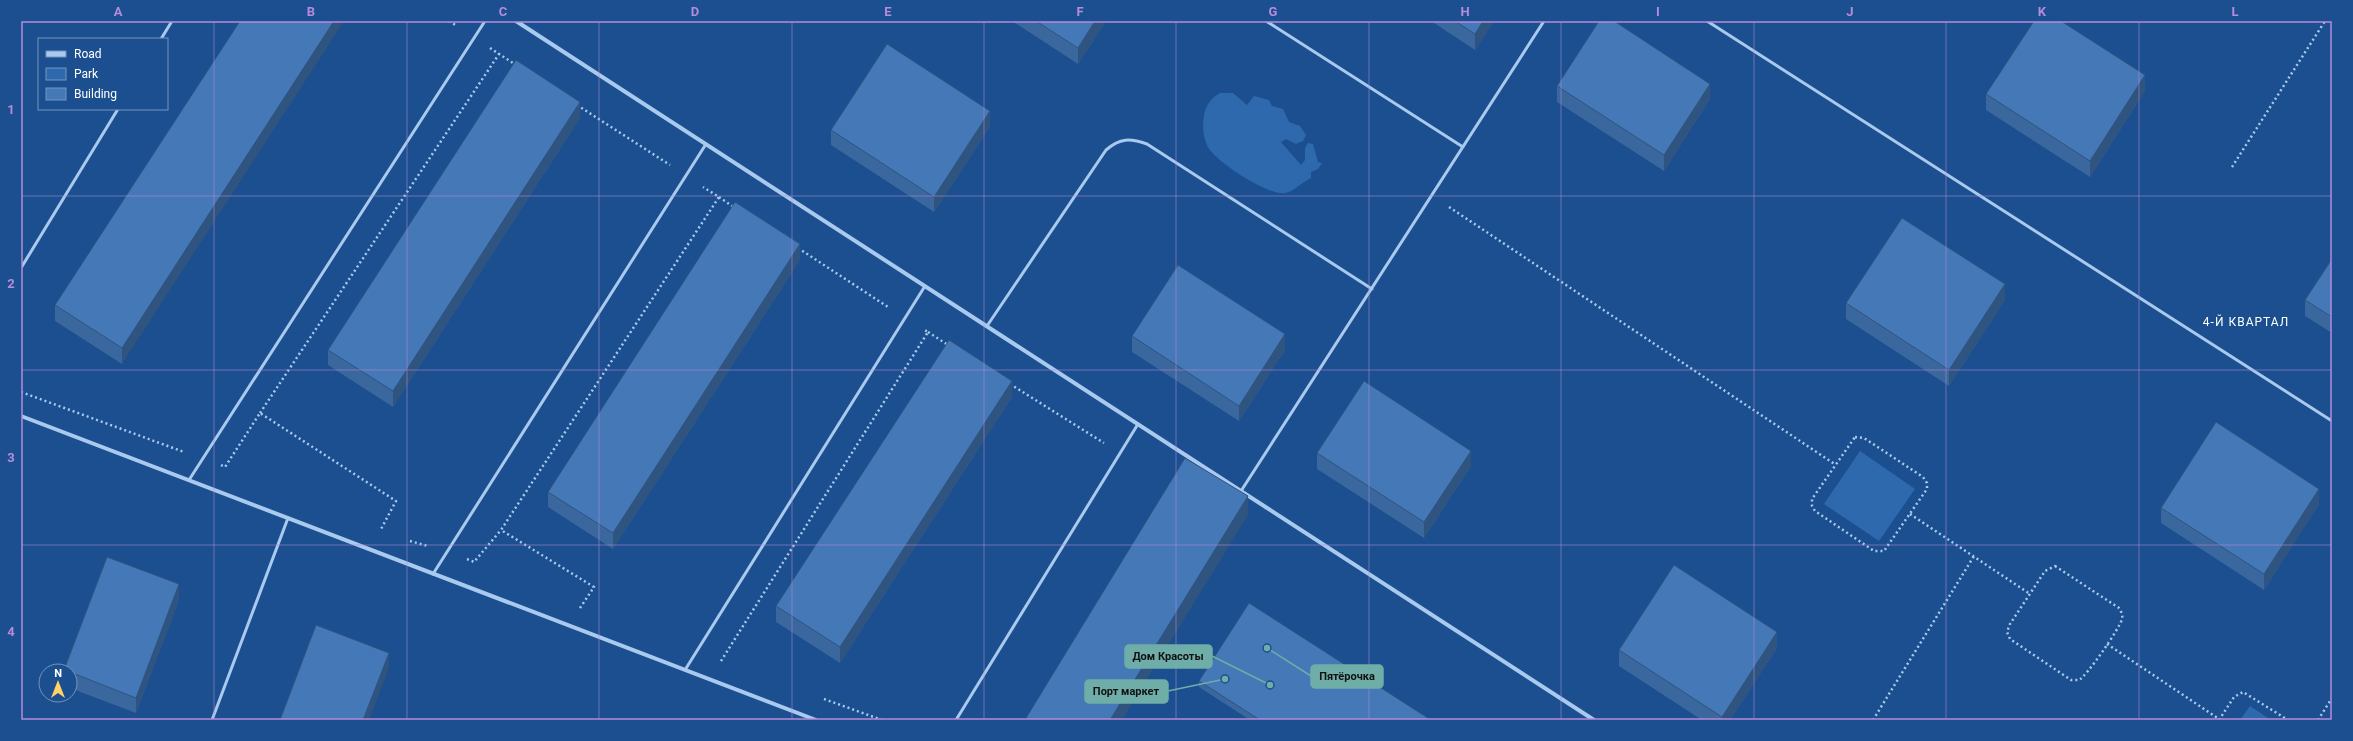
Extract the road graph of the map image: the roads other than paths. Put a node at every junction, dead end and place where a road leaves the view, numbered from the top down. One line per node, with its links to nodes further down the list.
1 (172, 21): 7 (lane)
2 (485, 21): 18 (lane)
3 (516, 21): 9 (street)
4 (1266, 21): 10 (lane)
5 (1544, 21): 10 (lane)
6 (1707, 21): 16 (lane)
7 (162, 38)
8 (117, 110): 11 (lane)
9 (706, 144): 12 (street); 21 (lane)
10 (1463, 147): 13 (lane)
11 (21, 268)
12 (925, 286): 14 (street); 22 (lane)
13 (1372, 289): 14 (lane); 19 (lane)
14 (987, 326): 17 (street)
15 (21, 416): 18 (street)
16 (2332, 421)
17 (1138, 424): 19 (street); 25 (lane)
18 (189, 480): 20 (street)
19 (1241, 491): 26 (street)
20 (288, 518): 21 (street); 23 (lane)
21 (434, 574): 22 (street)
22 (685, 670): 24 (street)
23 (212, 720)
24 (816, 720)
25 (956, 720)
26 (1594, 720)

